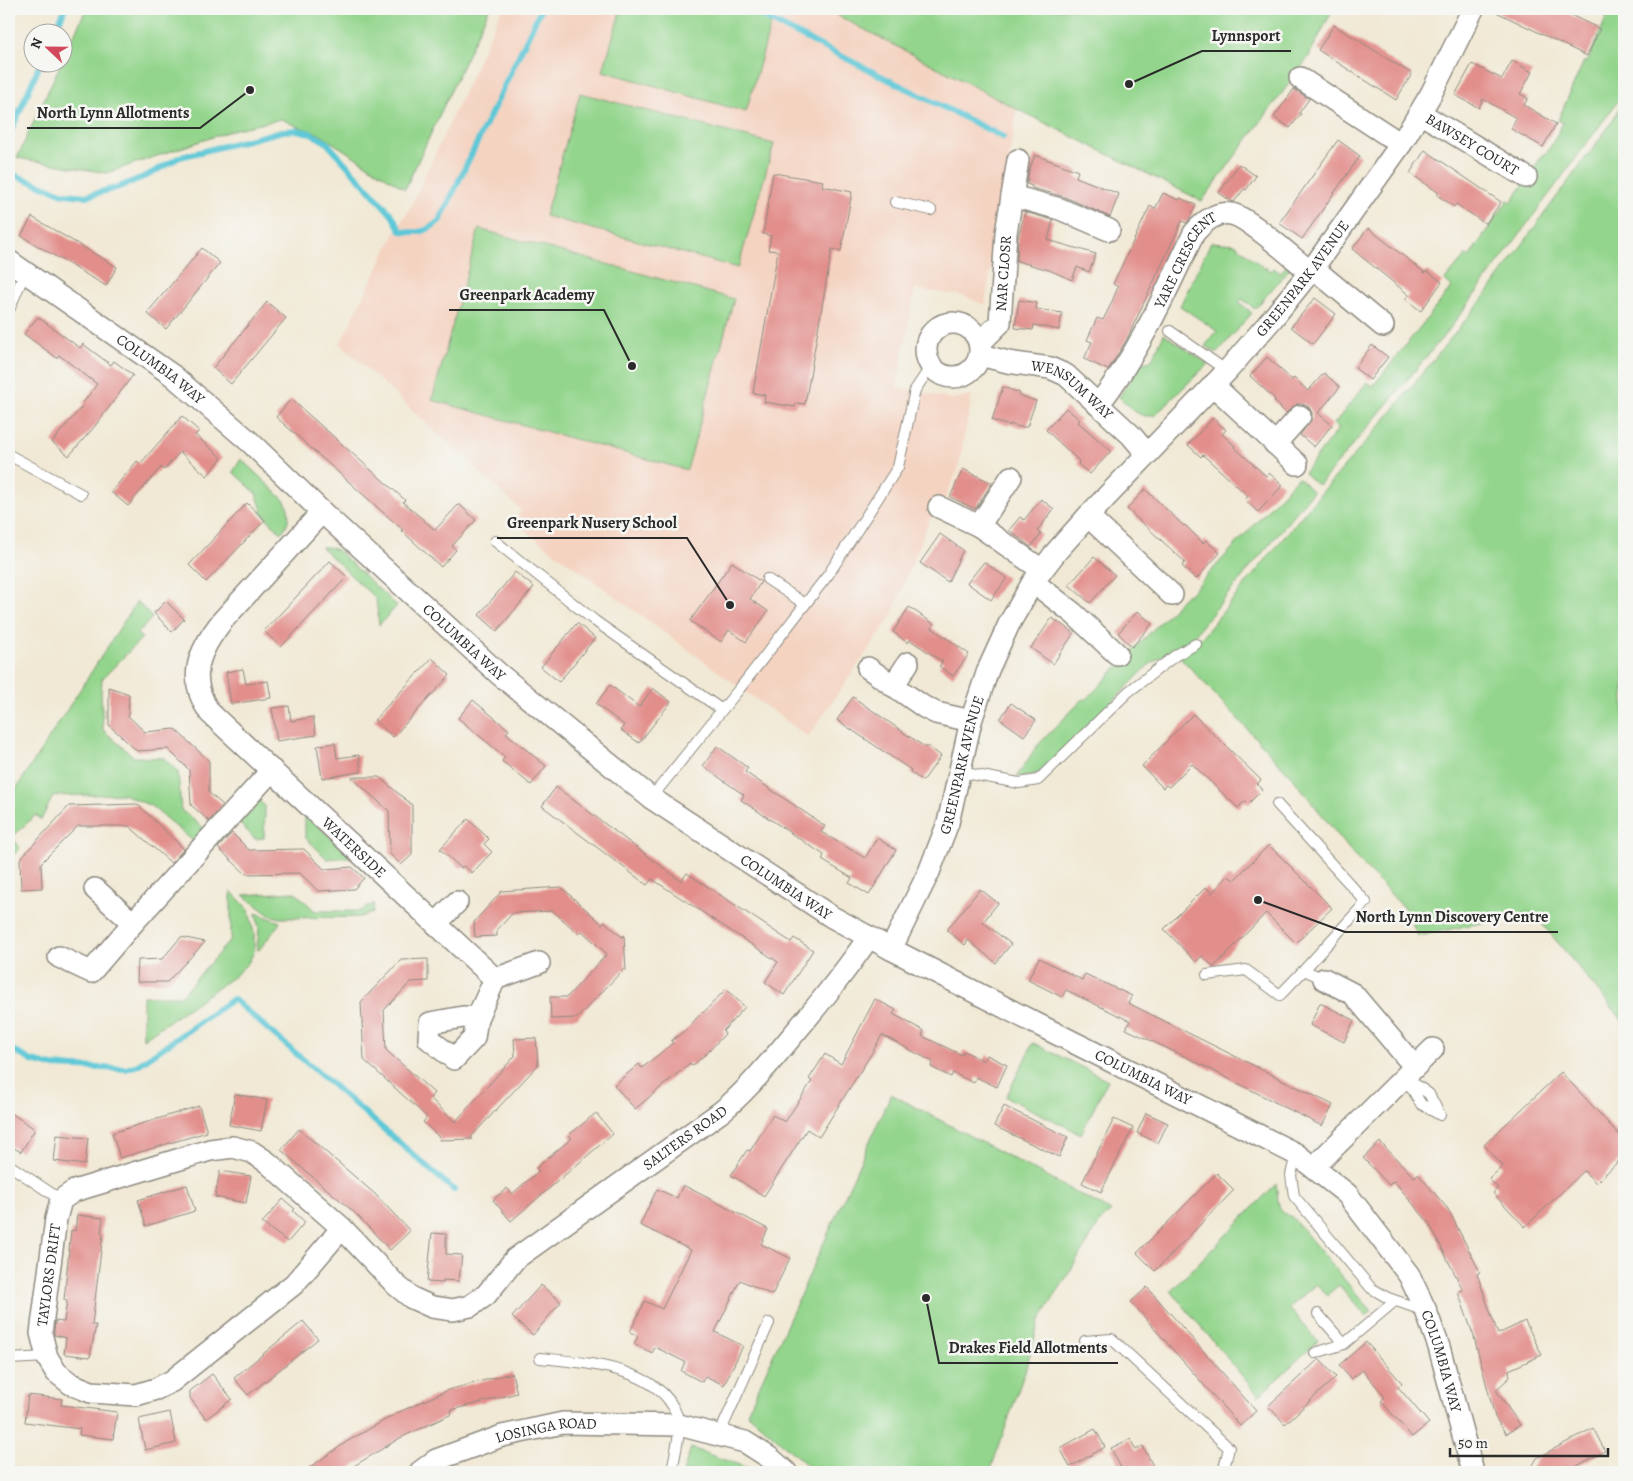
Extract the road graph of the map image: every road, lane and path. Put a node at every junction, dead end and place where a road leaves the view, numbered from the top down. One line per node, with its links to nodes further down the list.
1 (1473, 9): 3 (street, GREENPARK AVENUE)
2 (1300, 78): 4 (street)
3 (1420, 113): 4 (street, GREENPARK AVENUE); 6 (street, BAWSEY COURT)
4 (1401, 144): 12 (street, GREENPARK AVENUE)
5 (1018, 160): 7 (street, NAR CLOSR)
6 (1526, 177)
7 (1012, 196): 10 (street); 16 (street, NAR CLOSR)
8 (895, 202): 9 (lane)
9 (931, 210)
10 (1109, 230)
11 (17, 267): 13 (lane); 28 (street, COLUMBIA WAY)
12 (1311, 269): 14 (street, YARE CRESCENT); 18 (street, GREENPARK AVENUE); 19 (street, YARE CRESCENT)
13 (9, 310)
14 (1383, 326)
15 (1170, 331): 18 (lane)
16 (980, 349): 17 (street); 17 (street); 19 (street, WENSUM WAY)
17 (930, 366): 35 (lane)
18 (1220, 378): 21 (street); 22 (street, GREENPARK AVENUE)
19 (1098, 404): 22 (street, WENSUM WAY)
20 (1300, 416): 21 (street)
21 (1275, 444): 24 (street)
22 (1147, 454): 29 (street, GREENPARK AVENUE)
23 (9, 455): 26 (lane)
24 (1297, 464)
25 (1010, 477): 30 (street)
26 (81, 494)
27 (939, 507): 30 (street)
28 (322, 512): 43 (street, WATERSIDE); 45 (street, COLUMBIA WAY)
29 (1088, 516): 32 (street, GREENPARK AVENUE); 34 (street)
30 (980, 526): 32 (street)
31 (495, 541): 41 (lane)
32 (1038, 576): 37 (street); 42 (street, GREENPARK AVENUE)
33 (767, 579): 35 (lane)
34 (1172, 595)
35 (805, 604): 41 (lane)
36 (1196, 644): 44 (lane)
37 (1117, 654)
38 (908, 663): 40 (street)
39 (868, 668): 40 (street)
40 (893, 686): 42 (street)
41 (722, 710): 45 (lane)
42 (971, 721): 44 (street, GREENPARK AVENUE)
43 (272, 770): 49 (street); 50 (street, WATERSIDE)
44 (960, 772): 52 (street, GREENPARK AVENUE)
45 (651, 798): 51 (street, COLUMBIA WAY)
46 (1277, 804): 55 (lane)
47 (95, 889): 49 (street)
48 (457, 902): 50 (street)
49 (133, 923): 53 (street)
50 (436, 924): 57 (street, WATERSIDE)
51 (869, 937): 52 (street, COLUMBIA WAY); 66 (street, SALTERS ROAD)
52 (891, 949): 62 (street, COLUMBIA WAY)
53 (59, 956)
54 (539, 963): 57 (street)
55 (1304, 970): 56 (lane); 58 (lane)
56 (1207, 975)
57 (495, 979): 59 (street)
58 (1324, 979): 61 (street)
59 (477, 1018)
60 (1433, 1049): 61 (street)
61 (1409, 1072): 64 (street)
62 (1296, 1154): 64 (street, COLUMBIA WAY); 67 (lane)
63 (9, 1165): 65 (lane)
64 (1314, 1167): 68 (street, COLUMBIA WAY)
65 (61, 1200): 66 (street); 74 (street, TAYLORS DRIFT)
66 (342, 1228): 74 (street, TAYLORS DRIFT)
67 (1395, 1301): 68 (lane); 72 (lane)
68 (1426, 1311): 83 (street, COLUMBIA WAY)
69 (1318, 1314): 72 (lane)
70 (769, 1323): 78 (lane)
71 (1085, 1341): 82 (lane)
72 (1344, 1344): 73 (lane)
73 (1315, 1353)
74 (47, 1357): 76 (lane)
75 (540, 1358): 77 (lane)
76 (9, 1359)
77 (679, 1425): 78 (street, LOSINGA ROAD); 79 (street, LOSINGA ROAD); 80 (lane)
78 (718, 1435): 81 (street, LOSINGA ROAD)
79 (420, 1472)
80 (672, 1472)
81 (786, 1472)
82 (1223, 1472)
83 (1473, 1472)

